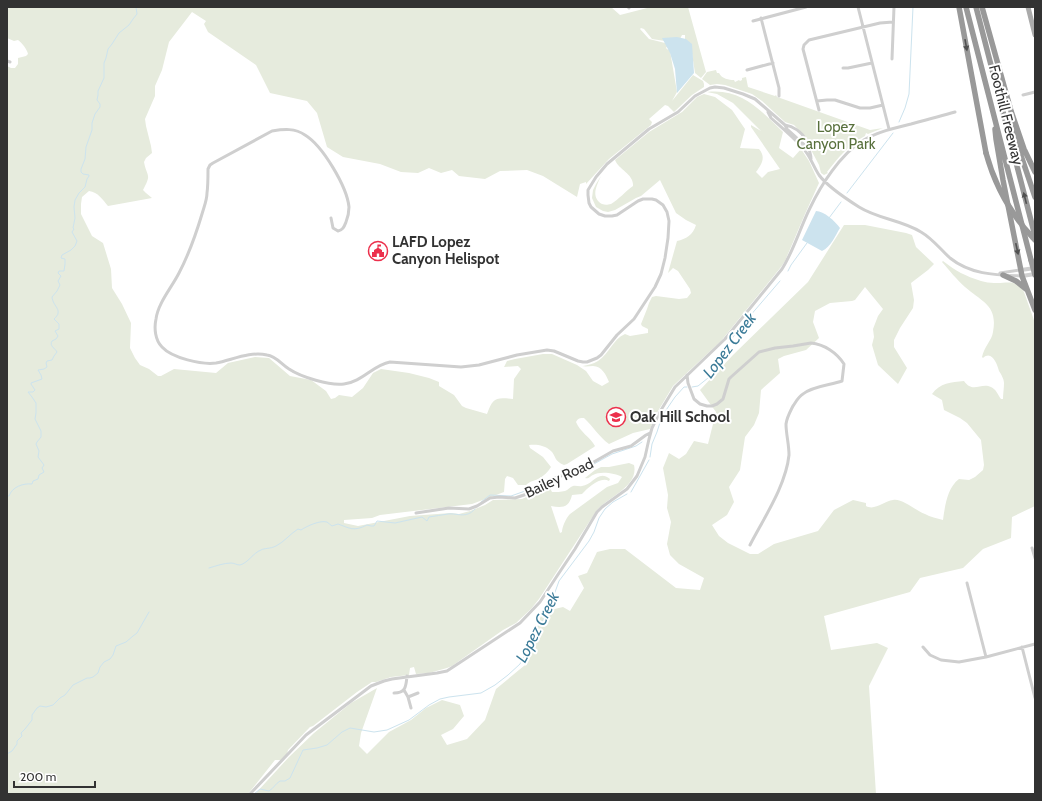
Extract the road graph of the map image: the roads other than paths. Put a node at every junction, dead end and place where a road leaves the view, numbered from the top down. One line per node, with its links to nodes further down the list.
1 (806, 7): 9 (street)
2 (858, 7): 12 (street)
3 (894, 7): 11 (street)
4 (959, 7): 38 (highway, one-way to 38, bridge)
5 (966, 7): 28 (highway, Foothill Freeway)
6 (976, 7): 15 (highway, Foothill Freeway)
7 (982, 7): 33 (highway)
8 (1028, 7): 13 (main road)
9 (761, 18): 10 (street); 17 (street)
10 (753, 20)
11 (893, 22): 12 (street); 14 (street)
12 (863, 27): 16 (street); 23 (street)
13 (1035, 35)
14 (892, 59)
15 (990, 61): 35 (highway); 37 (highway, Foothill Freeway, one-way to 15)
16 (872, 63): 18 (street); 24 (street)
17 (773, 64): 19 (street); 22 (street)
18 (843, 68)
19 (747, 70)
20 (1035, 92): 21 (street)
21 (1023, 95)
22 (779, 96)
23 (817, 101): 24 (street); 25 (street)
24 (883, 105): 30 (street)
25 (819, 110)
26 (768, 112): 29 (street); 32 (street); 36 (street)
27 (956, 112): 30 (street)
28 (996, 123): 40 (highway, one-way to 40); 43 (highway, Foothill Freeway, bridge)
29 (785, 125): 31 (street); 31 (street)
30 (889, 129): 34 (street)
31 (808, 148): 32 (street)
32 (811, 159): 34 (street)
33 (1035, 172)
34 (825, 182): 41 (street); 46 (street)
35 (1035, 197)
36 (331, 218)
37 (1035, 236)
38 (1035, 240)
39 (1035, 268): 40 (street)
40 (1022, 273): 41 (street); 42 (street); 43 (street); 44 (highway)
41 (994, 274): 42 (street)
42 (1003, 275): 44 (highway)
43 (1035, 275)
44 (1026, 289): 45 (highway)
45 (1035, 310)
46 (687, 375): 47 (street); 49 (street)
47 (650, 433): 48 (street, Bailey Road); 57 (street)
48 (416, 513)
49 (750, 545)
50 (1032, 548): 51 (street)
51 (1035, 558)
52 (967, 583): 56 (street)
53 (1035, 644): 55 (street)
54 (923, 647): 56 (street)
55 (1022, 647): 56 (street); 62 (street)
56 (986, 656)
57 (407, 676): 58 (street); 64 (street)
58 (404, 690): 59 (street); 61 (street)
59 (394, 692)
60 (418, 693): 61 (street)
61 (408, 697): 63 (street)
62 (1035, 698)
63 (411, 708)
64 (250, 794)

